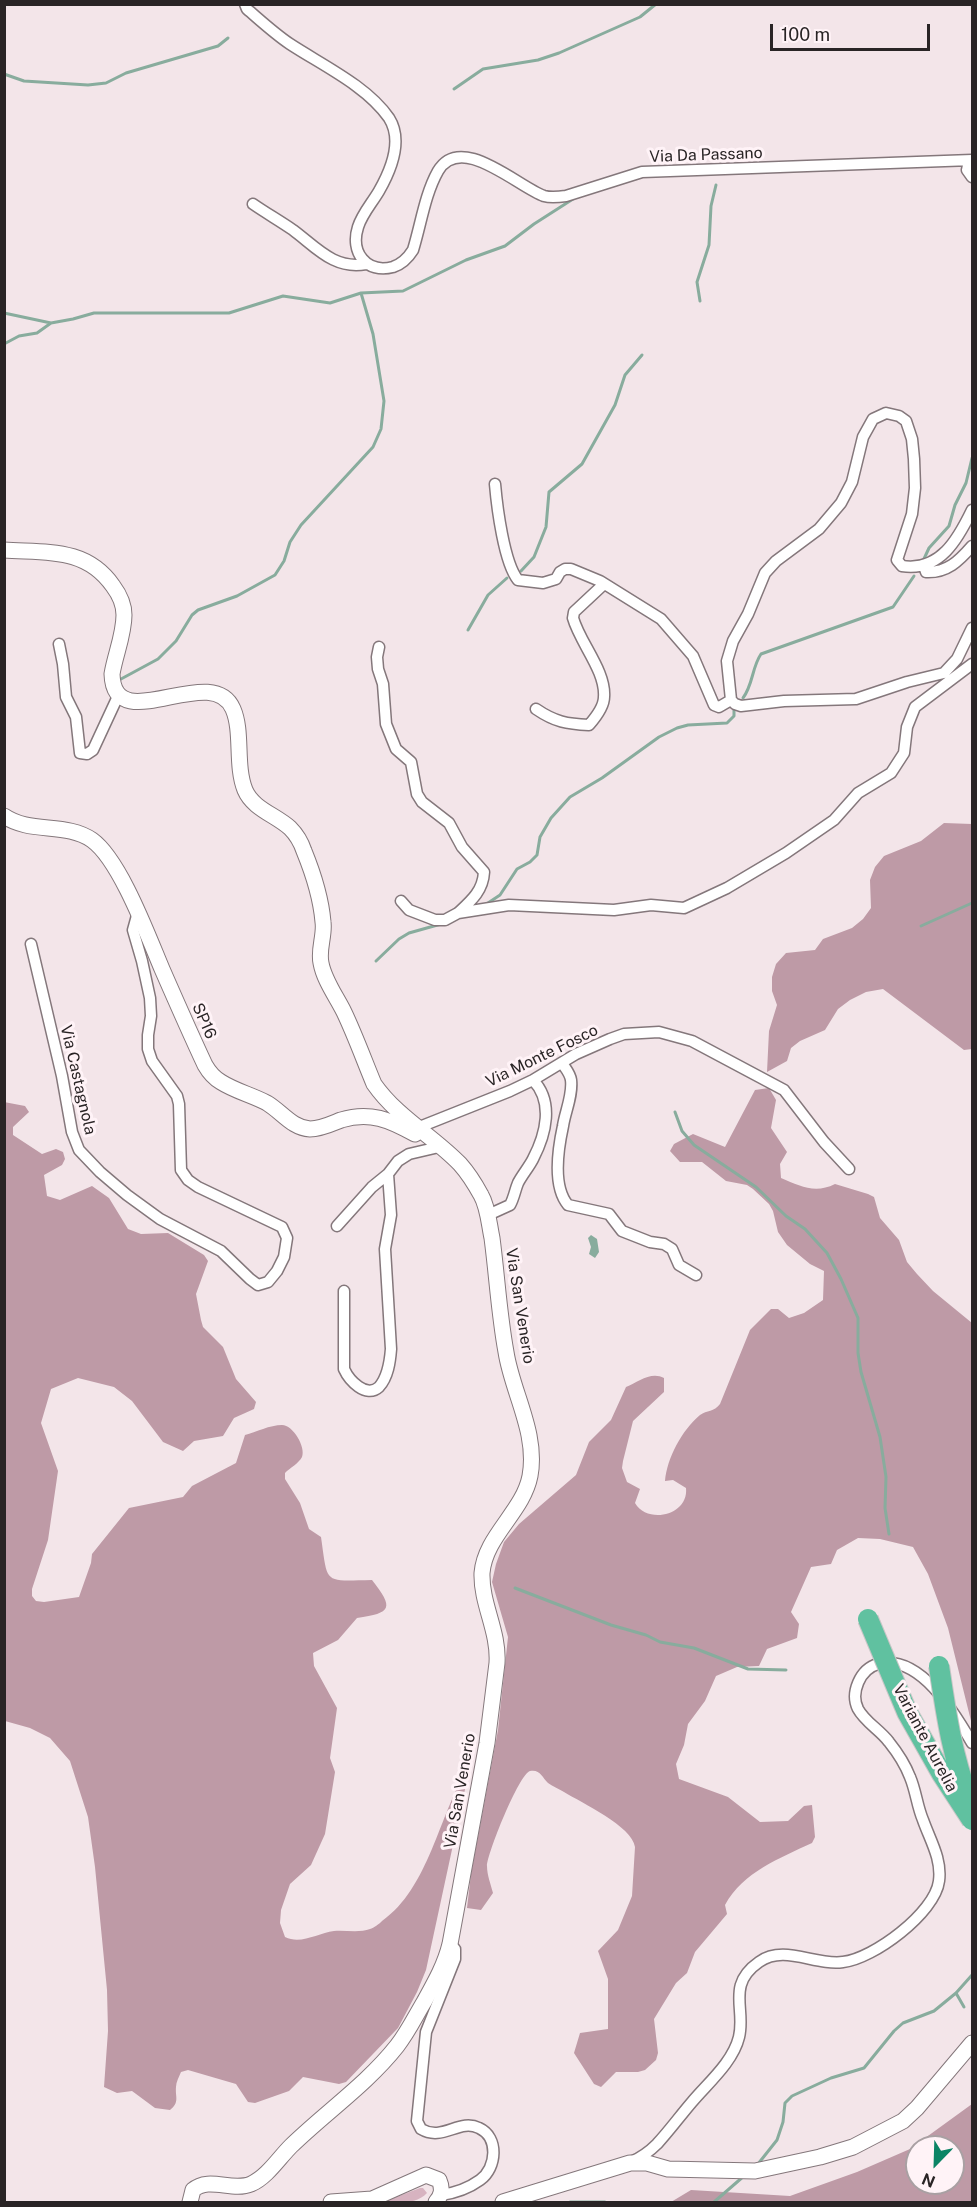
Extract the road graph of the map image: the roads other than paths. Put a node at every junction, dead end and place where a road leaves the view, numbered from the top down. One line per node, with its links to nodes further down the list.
1 (245, 4): 5 (street)
2 (971, 161): 3 (street); 5 (street, Via Da Passano)
3 (972, 177)
4 (253, 204): 5 (street, Via Da Passano)
5 (366, 264)
6 (495, 484): 11 (street)
7 (972, 510): 10 (street)
8 (972, 546): 10 (street)
9 (4, 550): 16 (street)
10 (924, 566): 17 (street)
11 (604, 584): 17 (street); 18 (street)
12 (972, 628): 17 (street)
13 (59, 644): 16 (street)
14 (379, 646): 22 (street)
15 (972, 664): 22 (street)
16 (119, 694): 26 (street, Via San Venerio)
17 (731, 700)
18 (536, 709)
19 (4, 816): 21 (street, SP16 / SP16)
20 (401, 901): 22 (street)
21 (138, 912): 23 (street, Via Castagnola); 27 (street, SP16 / SP16)
22 (458, 913)
23 (31, 944)
24 (562, 1063): 25 (street, Via Monte Fosco); 28 (street, Via Monte Fosco); 32 (street)
25 (533, 1080): 26 (street, Via Monte Fosco); 30 (street)
26 (417, 1128): 27 (street, Via San Venerio)
27 (439, 1147): 29 (street); 30 (street, Via San Venerio)
28 (849, 1169)
29 (388, 1174): 31 (street); 33 (street)
30 (488, 1215): 39 (street, Via San Venerio)
31 (337, 1226)
32 (696, 1275)
33 (344, 1291)
34 (868, 1619): 38 (highway, Variante Aurelia, bridge)
35 (939, 1666): 37 (highway, bridge)
36 (972, 1743): 41 (street)
37 (972, 1807)
38 (972, 1820)
39 (450, 1944): 42 (street); 43 (street, Via San Venerio)
40 (972, 2043): 41 (street)
41 (630, 2163): 45 (street)
42 (438, 2199): 44 (street)
43 (190, 2202)
44 (331, 2202)
45 (503, 2202)

